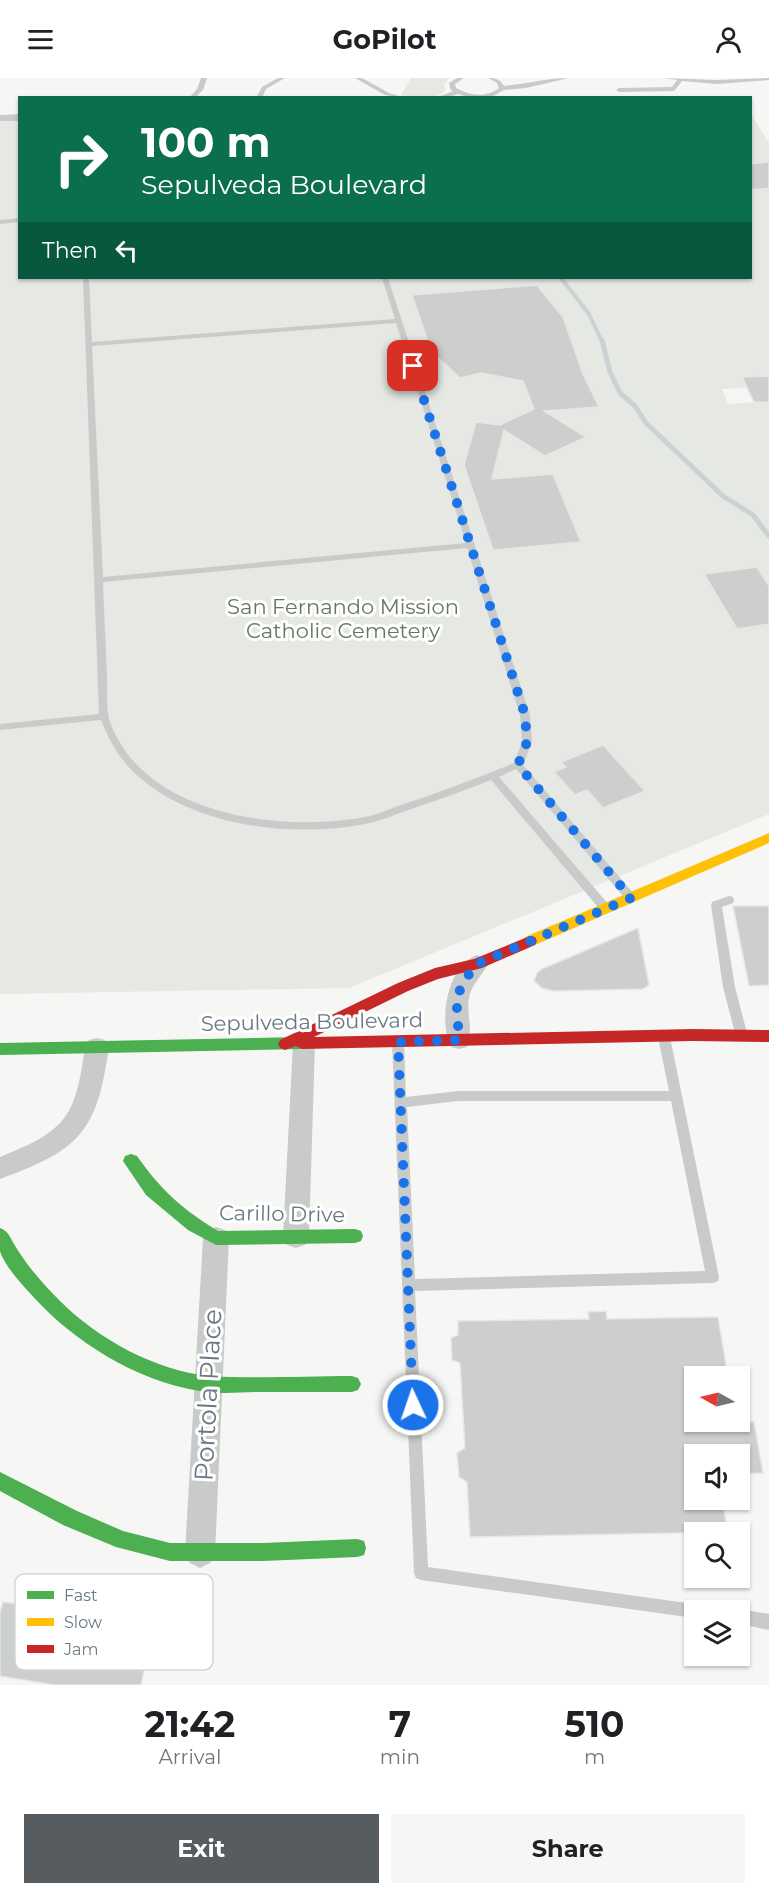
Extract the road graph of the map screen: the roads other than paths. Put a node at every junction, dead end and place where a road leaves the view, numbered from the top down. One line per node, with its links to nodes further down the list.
1 (204, 78): 13 (lane)
2 (282, 78): 14 (lane)
3 (358, 78): 15 (lane)
4 (461, 78): 12 (lane)
5 (491, 78): 10 (lane)
6 (566, 78): 10 (lane)
7 (667, 78): 8 (lane)
8 (681, 78): 9 (lane); 11 (lane)
9 (769, 78)
10 (502, 88): 12 (lane)
11 (619, 90)
12 (457, 92): 16 (lane)
13 (193, 96)
14 (260, 96)
15 (395, 96)
16 (444, 96)
17 (18, 117): 18 (street)
18 (0, 118)
19 (18, 220): 20 (lane)
20 (0, 222)
21 (86, 279): 24 (lane)
22 (385, 279): 23 (lane)
23 (399, 321): 24 (lane); 25 (lane)
24 (89, 344): 26 (lane)
25 (471, 545): 26 (lane); 29 (lane)
26 (99, 580): 27 (lane)
27 (104, 717): 28 (lane); 30 (lane)
28 (0, 727)
29 (518, 765): 30 (lane); 32 (lane)
30 (492, 775): 34 (lane)
31 (769, 838): 32 (street)
32 (631, 898): 34 (street)
33 (729, 900): 36 (lane)
34 (606, 909): 35 (street)
35 (477, 964): 39 (street); 41 (street)
36 (742, 1036): 37 (street, Sepulveda Boulevard); 38 (street, Sepulveda Boulevard)
37 (769, 1036)
38 (664, 1037): 39 (street, Sepulveda Boulevard); 44 (lane)
39 (459, 1040): 40 (street, Sepulveda Boulevard)
40 (398, 1042): 41 (street, Sepulveda Boulevard); 45 (lane)
41 (294, 1044): 42 (street, Sepulveda Boulevard); 50 (street)
42 (98, 1047): 43 (street, Sepulveda Boulevard); 47 (street)
43 (0, 1049)
44 (676, 1096): 45 (lane); 52 (lane)
45 (400, 1103): 52 (lane)
46 (131, 1161): 51 (street, Carillo Drive)
47 (0, 1168)
48 (0, 1235): 53 (street)
49 (355, 1236): 50 (street, Carillo Drive)
50 (296, 1237): 51 (street, Carillo Drive)
51 (216, 1238): 53 (street, Portola Place)
52 (408, 1285): 58 (lane)
53 (208, 1384): 54 (street); 57 (street, Portola Place)
54 (352, 1384)
55 (0, 1481): 57 (street)
56 (357, 1548): 57 (street)
57 (200, 1552)
58 (684, 1610)
59 (750, 1619): 60 (lane)
60 (769, 1622)

